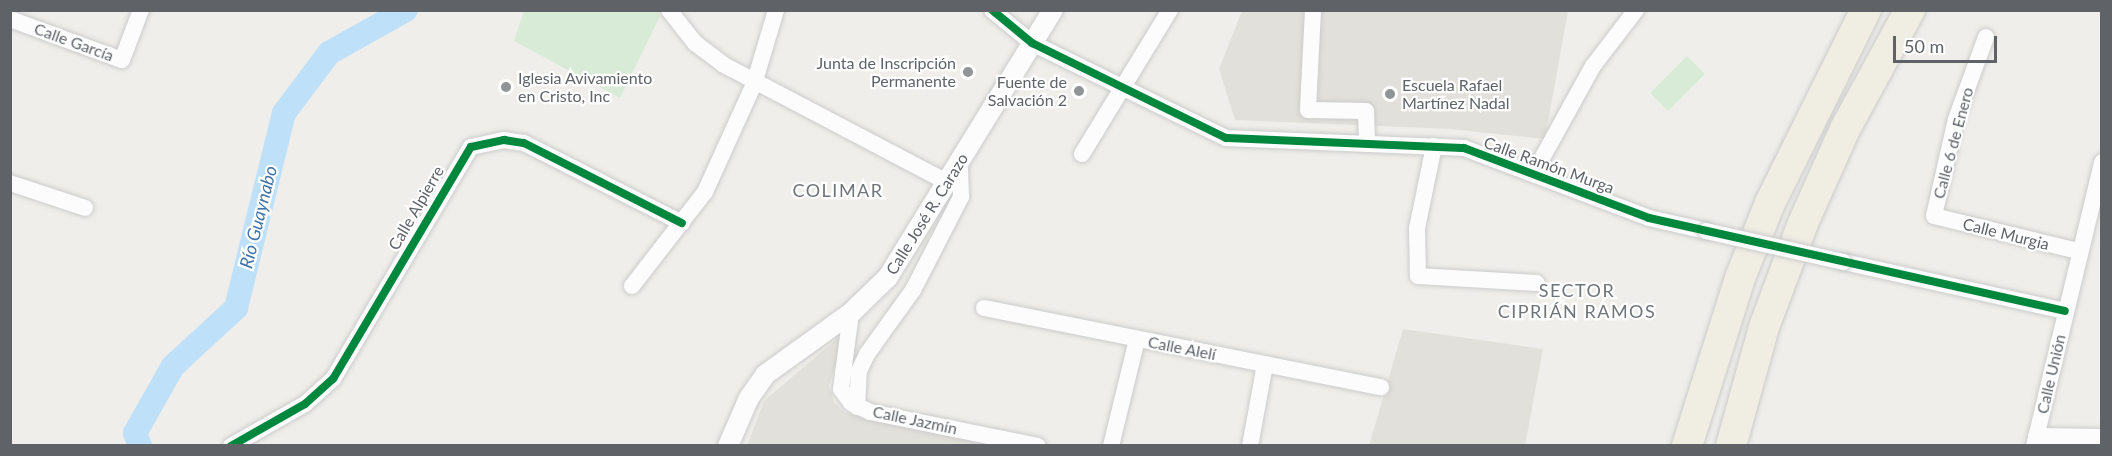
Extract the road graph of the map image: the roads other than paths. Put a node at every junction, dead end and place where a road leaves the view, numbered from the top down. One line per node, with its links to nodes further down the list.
1 (141, 10): 11 (street, Calle García)
2 (669, 10): 14 (street)
3 (776, 10): 14 (street)
4 (992, 10): 13 (street, Calle Ramón Murga)
5 (1053, 10): 13 (street, Calle José R. Carazo)
6 (1170, 10): 15 (street)
7 (1313, 10): 16 (street)
8 (1636, 10): 21 (street)
9 (1866, 10): 46 (highway)
10 (1910, 10): 34 (highway)
11 (10, 19)
12 (1986, 37): 25 (street, Calle 6 de Enero)
13 (1032, 44): 15 (street, Calle Ramón Murga); 19 (street, Calle José R. Carazo)
14 (754, 84): 22 (street); 27 (street)
15 (1120, 90): 16 (street, Calle Ramón Murga); 18 (street)
16 (1367, 144): 17 (street, Calle Ramón Murga)
17 (1434, 146): 21 (street, Calle Ramón Murga); 29 (street)
18 (1082, 154)
19 (960, 162): 22 (street, Calle José R. Carazo); 38 (street)
20 (2102, 162): 26 (street, Calle Unión)
21 (1535, 171): 32 (street, Calle Ramón Murga, bridge)
22 (947, 182): 33 (street, Calle José R. Carazo)
23 (10, 183): 24 (street)
24 (85, 208)
25 (1934, 216): 28 (street, Calle Murgia)
26 (2095, 220): 28 (street, Calle Unión)
27 (682, 223): 30 (street); 41 (street, Calle Alpierre)
28 (2079, 251): 32 (street, Calle Unión)
29 (1537, 283)
30 (632, 286)
31 (984, 308): 35 (street, Calle Alelí)
32 (2065, 311): 40 (street, Calle Unión)
33 (851, 313): 38 (street, Calle Jazmín); 42 (street, Calle José R. Carazo)
34 (1764, 327): 47 (highway); 48 (highway)
35 (1137, 339): 36 (street, Calle Alelí); 44 (street)
36 (1265, 364): 37 (street, Calle Alelí); 45 (street)
37 (1381, 387)
38 (857, 407): 43 (street, Calle Jazmín)
39 (2102, 437): 40 (street)
40 (2035, 441)
41 (231, 446)
42 (728, 446)
43 (1038, 446)
44 (1111, 446)
45 (1250, 446)
46 (1687, 446)
47 (1731, 446)
48 (1745, 446)

